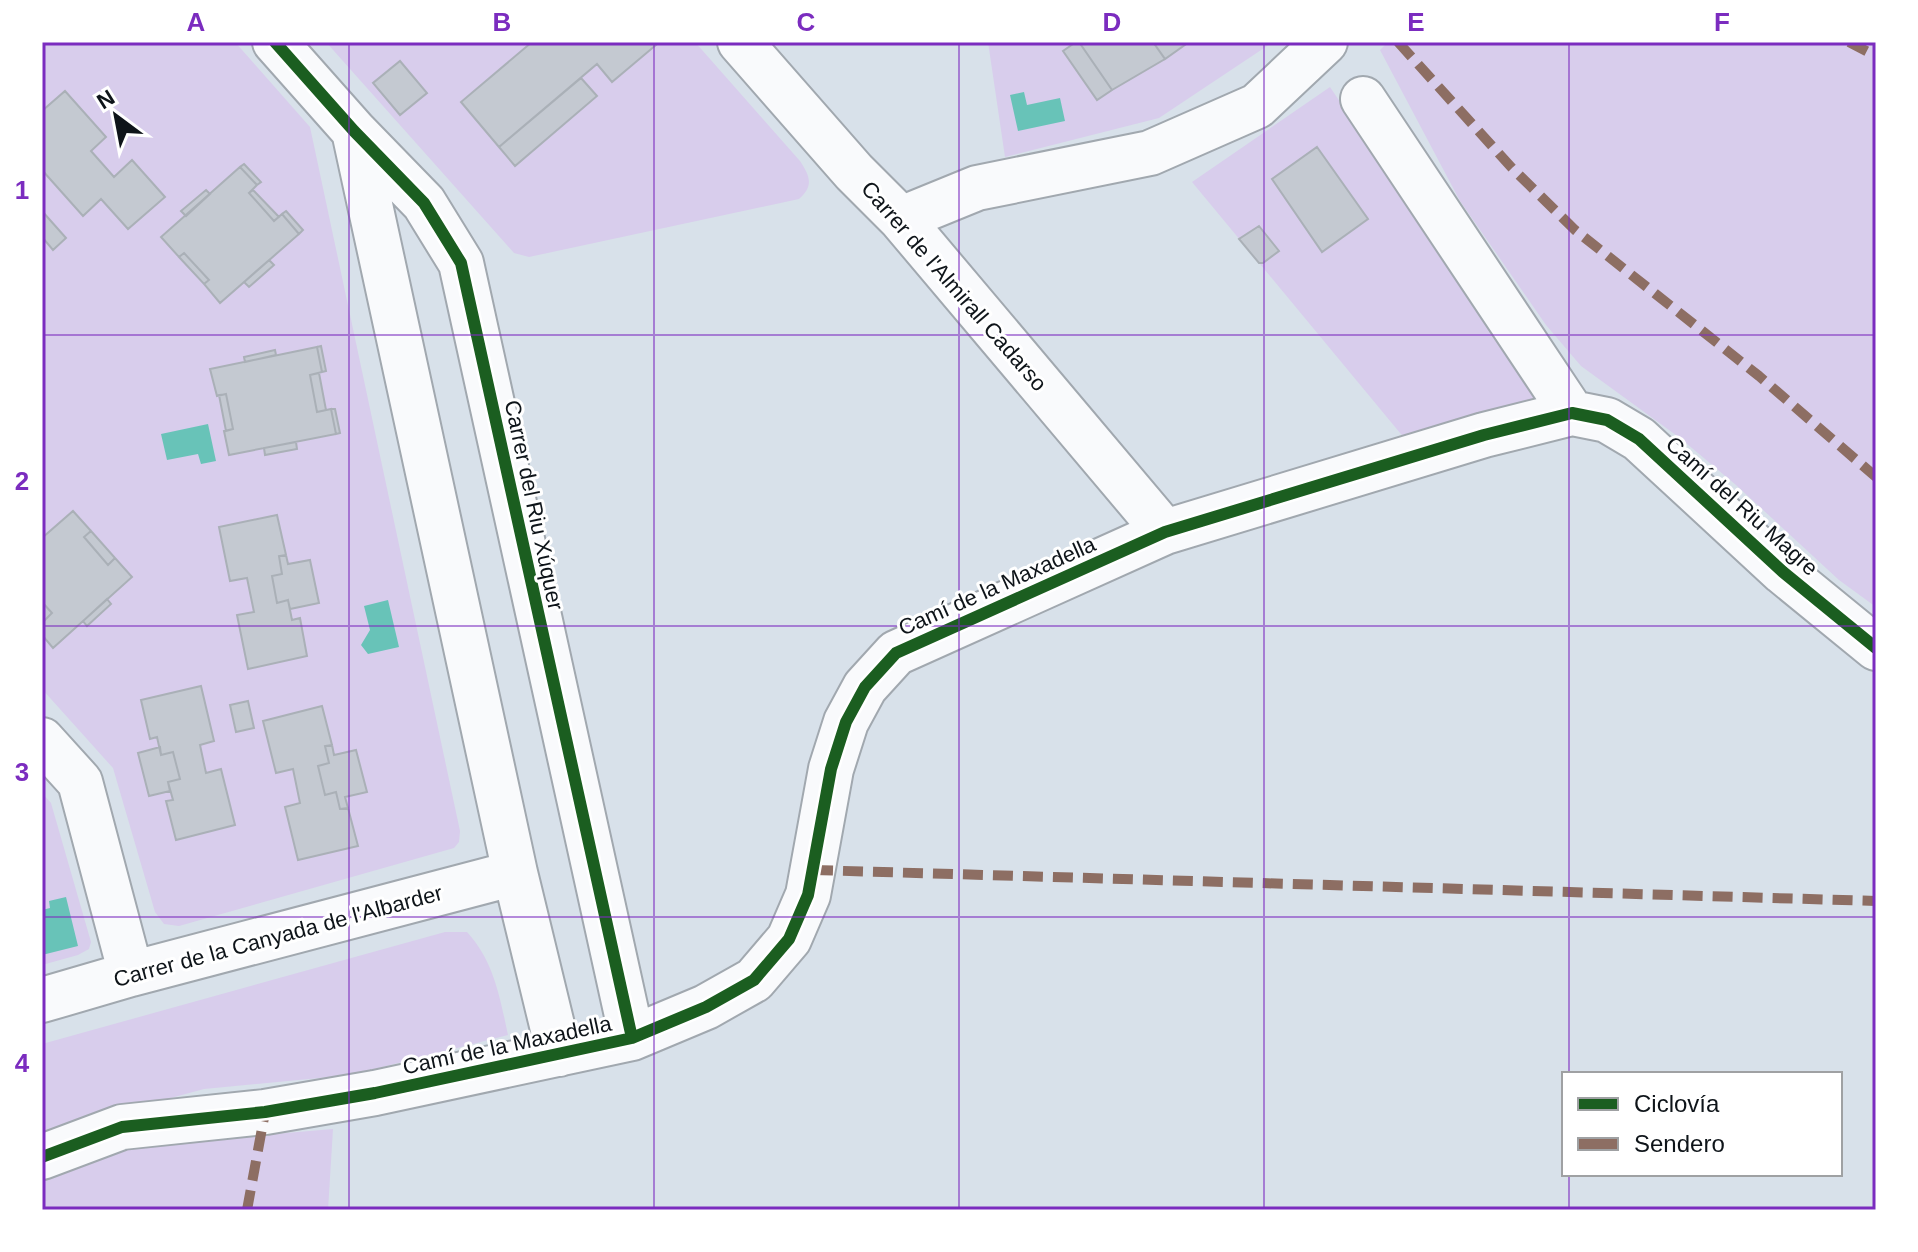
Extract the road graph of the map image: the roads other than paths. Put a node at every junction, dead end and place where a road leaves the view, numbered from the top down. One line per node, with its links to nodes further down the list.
1 (275, 42): 5 (street, Carrer del Riu Xúquer)
2 (740, 42): 6 (street, Carrer de l'Almirall Cadarso)
3 (1325, 42): 6 (street)
4 (1363, 99): 7 (street)
5 (354, 131): 11 (street, Carrer del Riu Xúquer); 14 (street, Carrer del Riu Xúquer)
6 (901, 219): 8 (street, Carrer de l'Almirall Cadarso)
7 (1572, 413): 8 (street, Camí de la Maxadella); 9 (street, Camí del Riu Magre)
8 (1165, 532): 14 (street, Camí de la Maxadella)
9 (1876, 648)
10 (42, 740): 12 (street)
11 (515, 873): 12 (street, Carrer de la Canyada de l'Albarder); 15 (street, Carrer del Riu Xúquer)
12 (131, 974): 13 (street, Carrer de la Canyada de l'Albarder)
13 (42, 1000)
14 (632, 1038): 15 (street, Camí de la Maxadella)
15 (559, 1054): 16 (street, Camí de la Maxadella)
16 (42, 1157)

